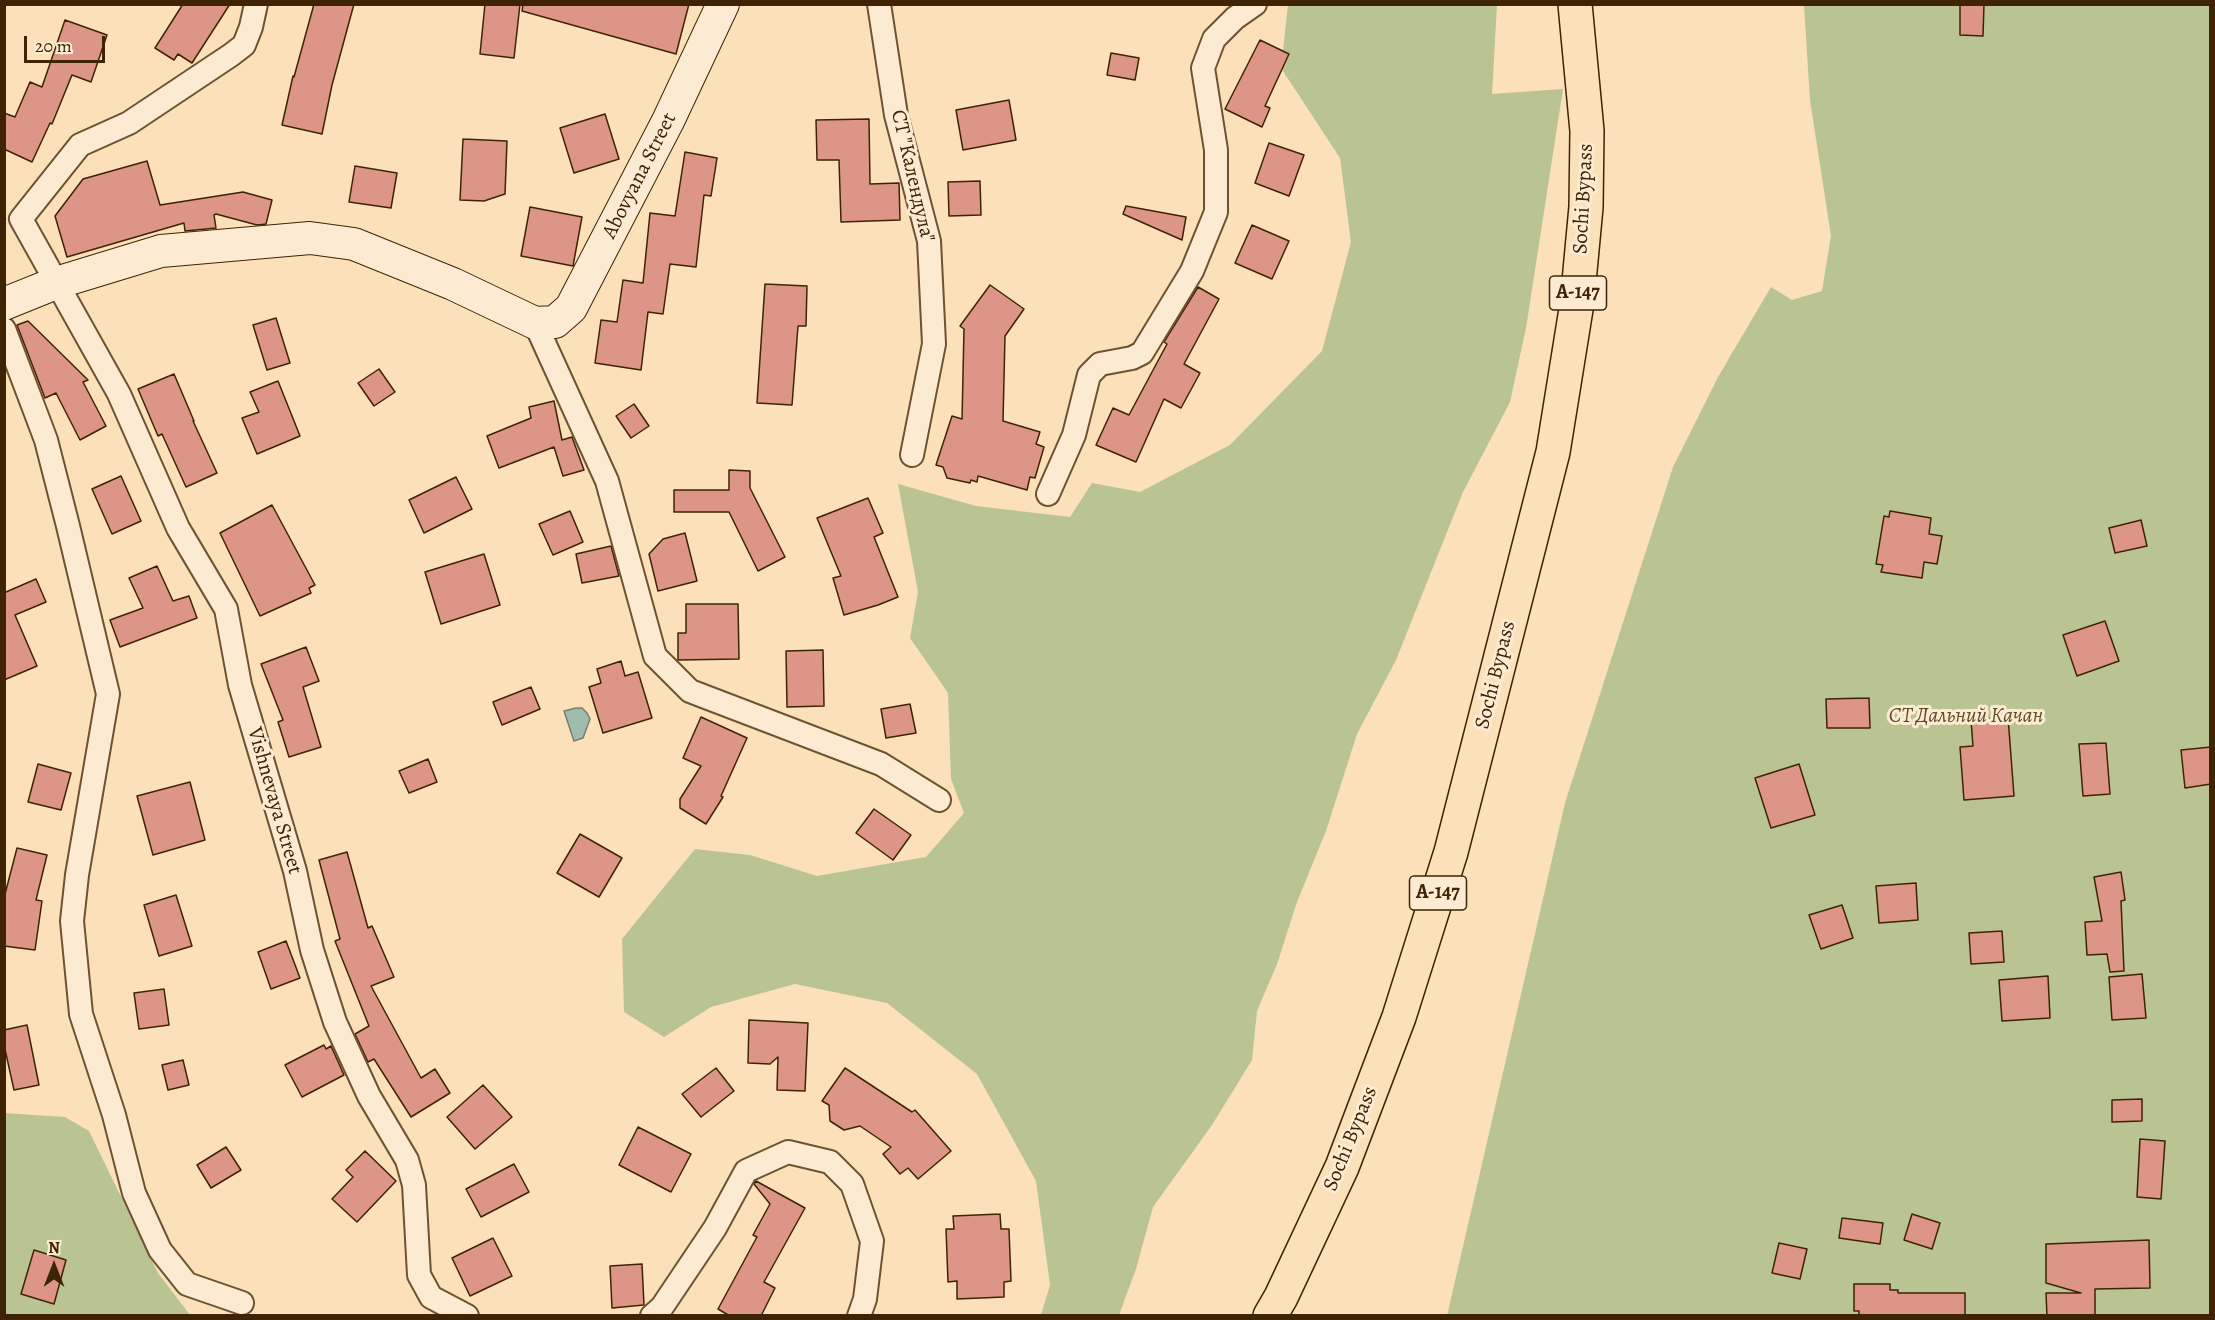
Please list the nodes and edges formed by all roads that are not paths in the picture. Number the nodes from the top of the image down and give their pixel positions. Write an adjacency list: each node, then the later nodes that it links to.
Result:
1 (256, 4): 6 (street, Vishnevaya Street)
2 (723, 4): 8 (street, Abovyana Street)
3 (879, 4): 10 (street, СТ "Календула")
4 (1255, 4): 11 (street)
5 (1575, 4): 17 (highway, Sochi Bypass / А-147)
6 (56, 283): 7 (street); 8 (street); 14 (street, Vishnevaya Street)
7 (4, 304)
8 (535, 323): 12 (street)
9 (4, 329): 13 (street)
10 (912, 455)
11 (1048, 494)
12 (939, 800)
13 (242, 1303)
14 (467, 1316)
15 (652, 1316): 16 (street)
16 (859, 1316)
17 (1270, 1316)

